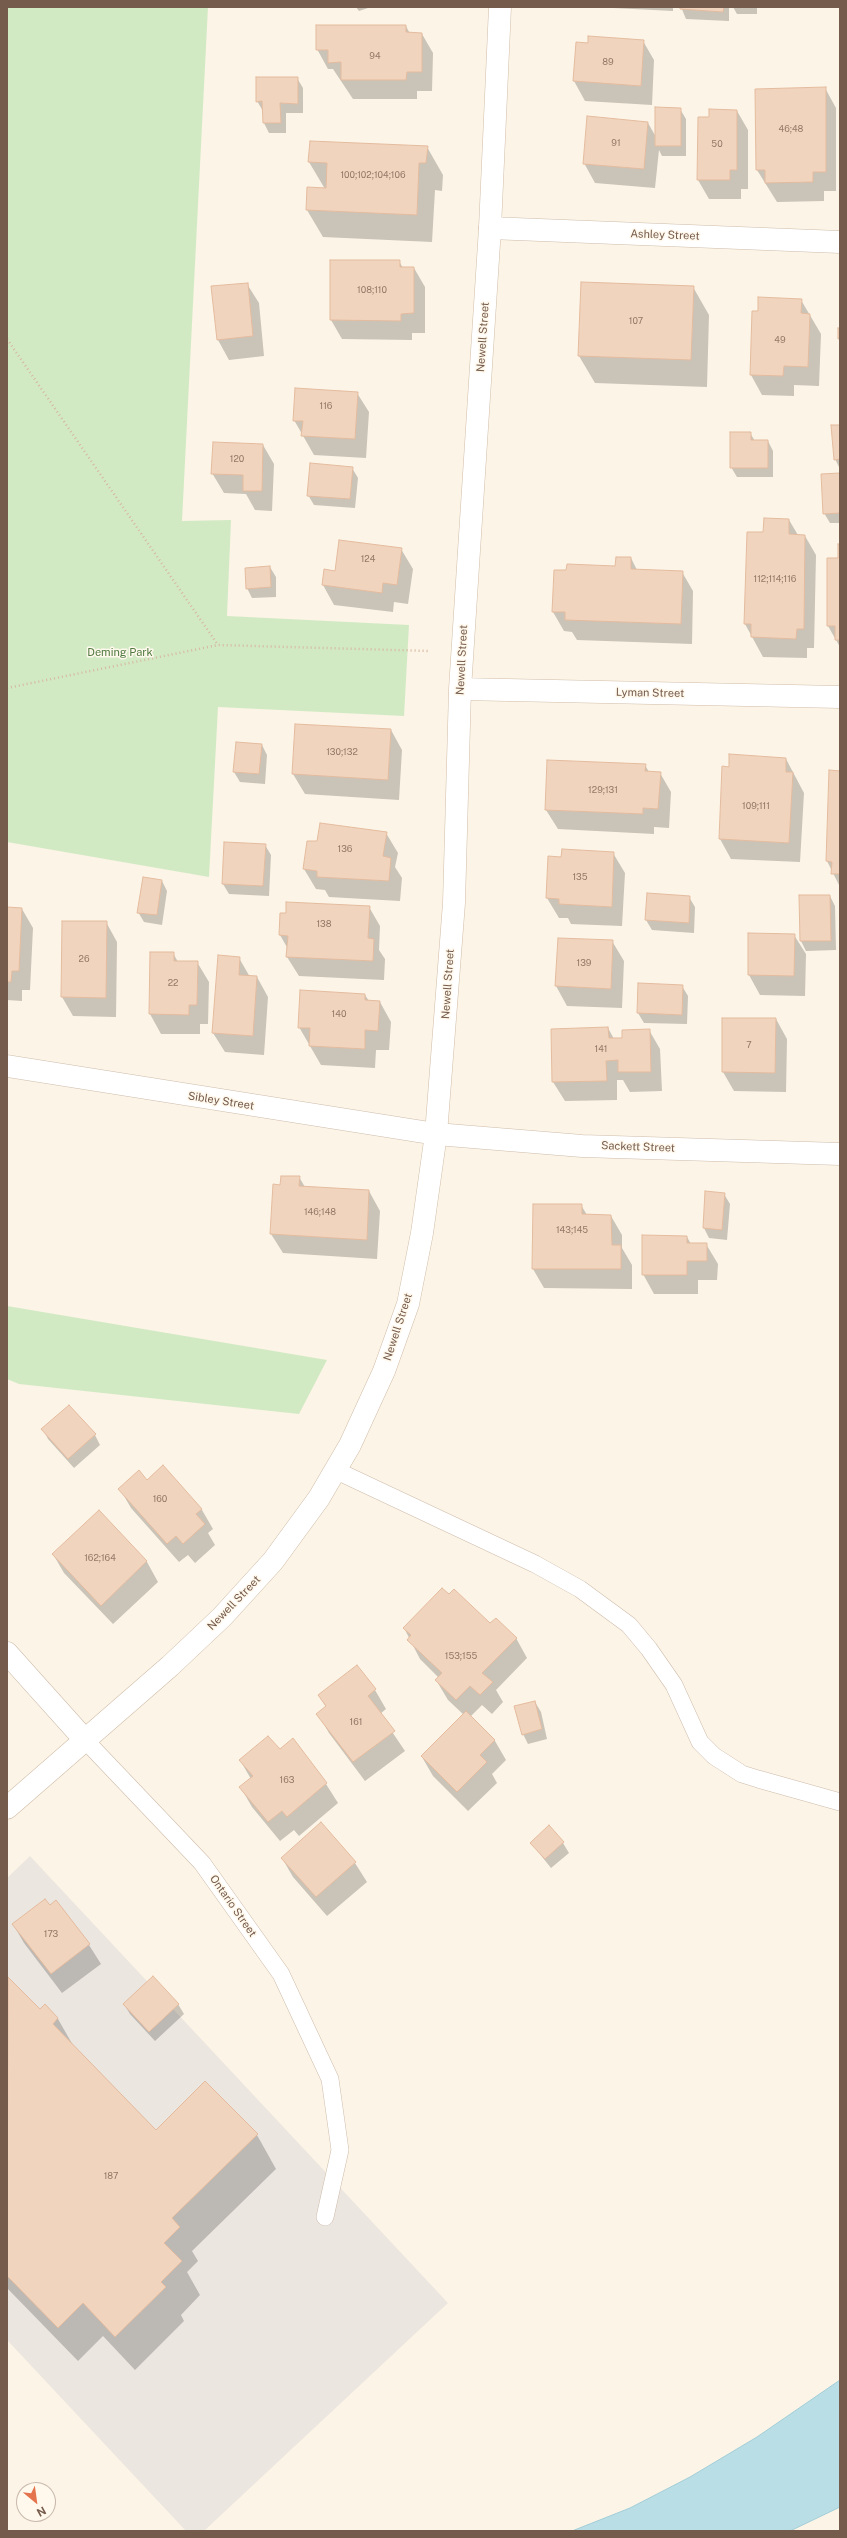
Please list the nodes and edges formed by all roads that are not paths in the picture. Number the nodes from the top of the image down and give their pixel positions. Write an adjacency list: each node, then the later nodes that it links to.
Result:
1 (500, 7): 2 (street, Newell Street)
2 (490, 228): 3 (street, Ashley Street); 4 (street, Newell Street)
3 (840, 242)
4 (460, 689): 5 (street, Lyman Street); 7 (street, Newell Street)
5 (840, 697)
6 (7, 1066): 7 (street, Sibley Street)
7 (436, 1134): 8 (street, Sackett Street); 9 (street, Newell Street)
8 (840, 1154)
9 (335, 1470): 11 (street, Newell Street); 12 (lane)
10 (7, 1653): 11 (street, Ontario Street)
11 (86, 1740): 13 (street, Newell Street); 14 (lane, Ontario Street)
12 (840, 1802)
13 (7, 1808)
14 (325, 2217)

